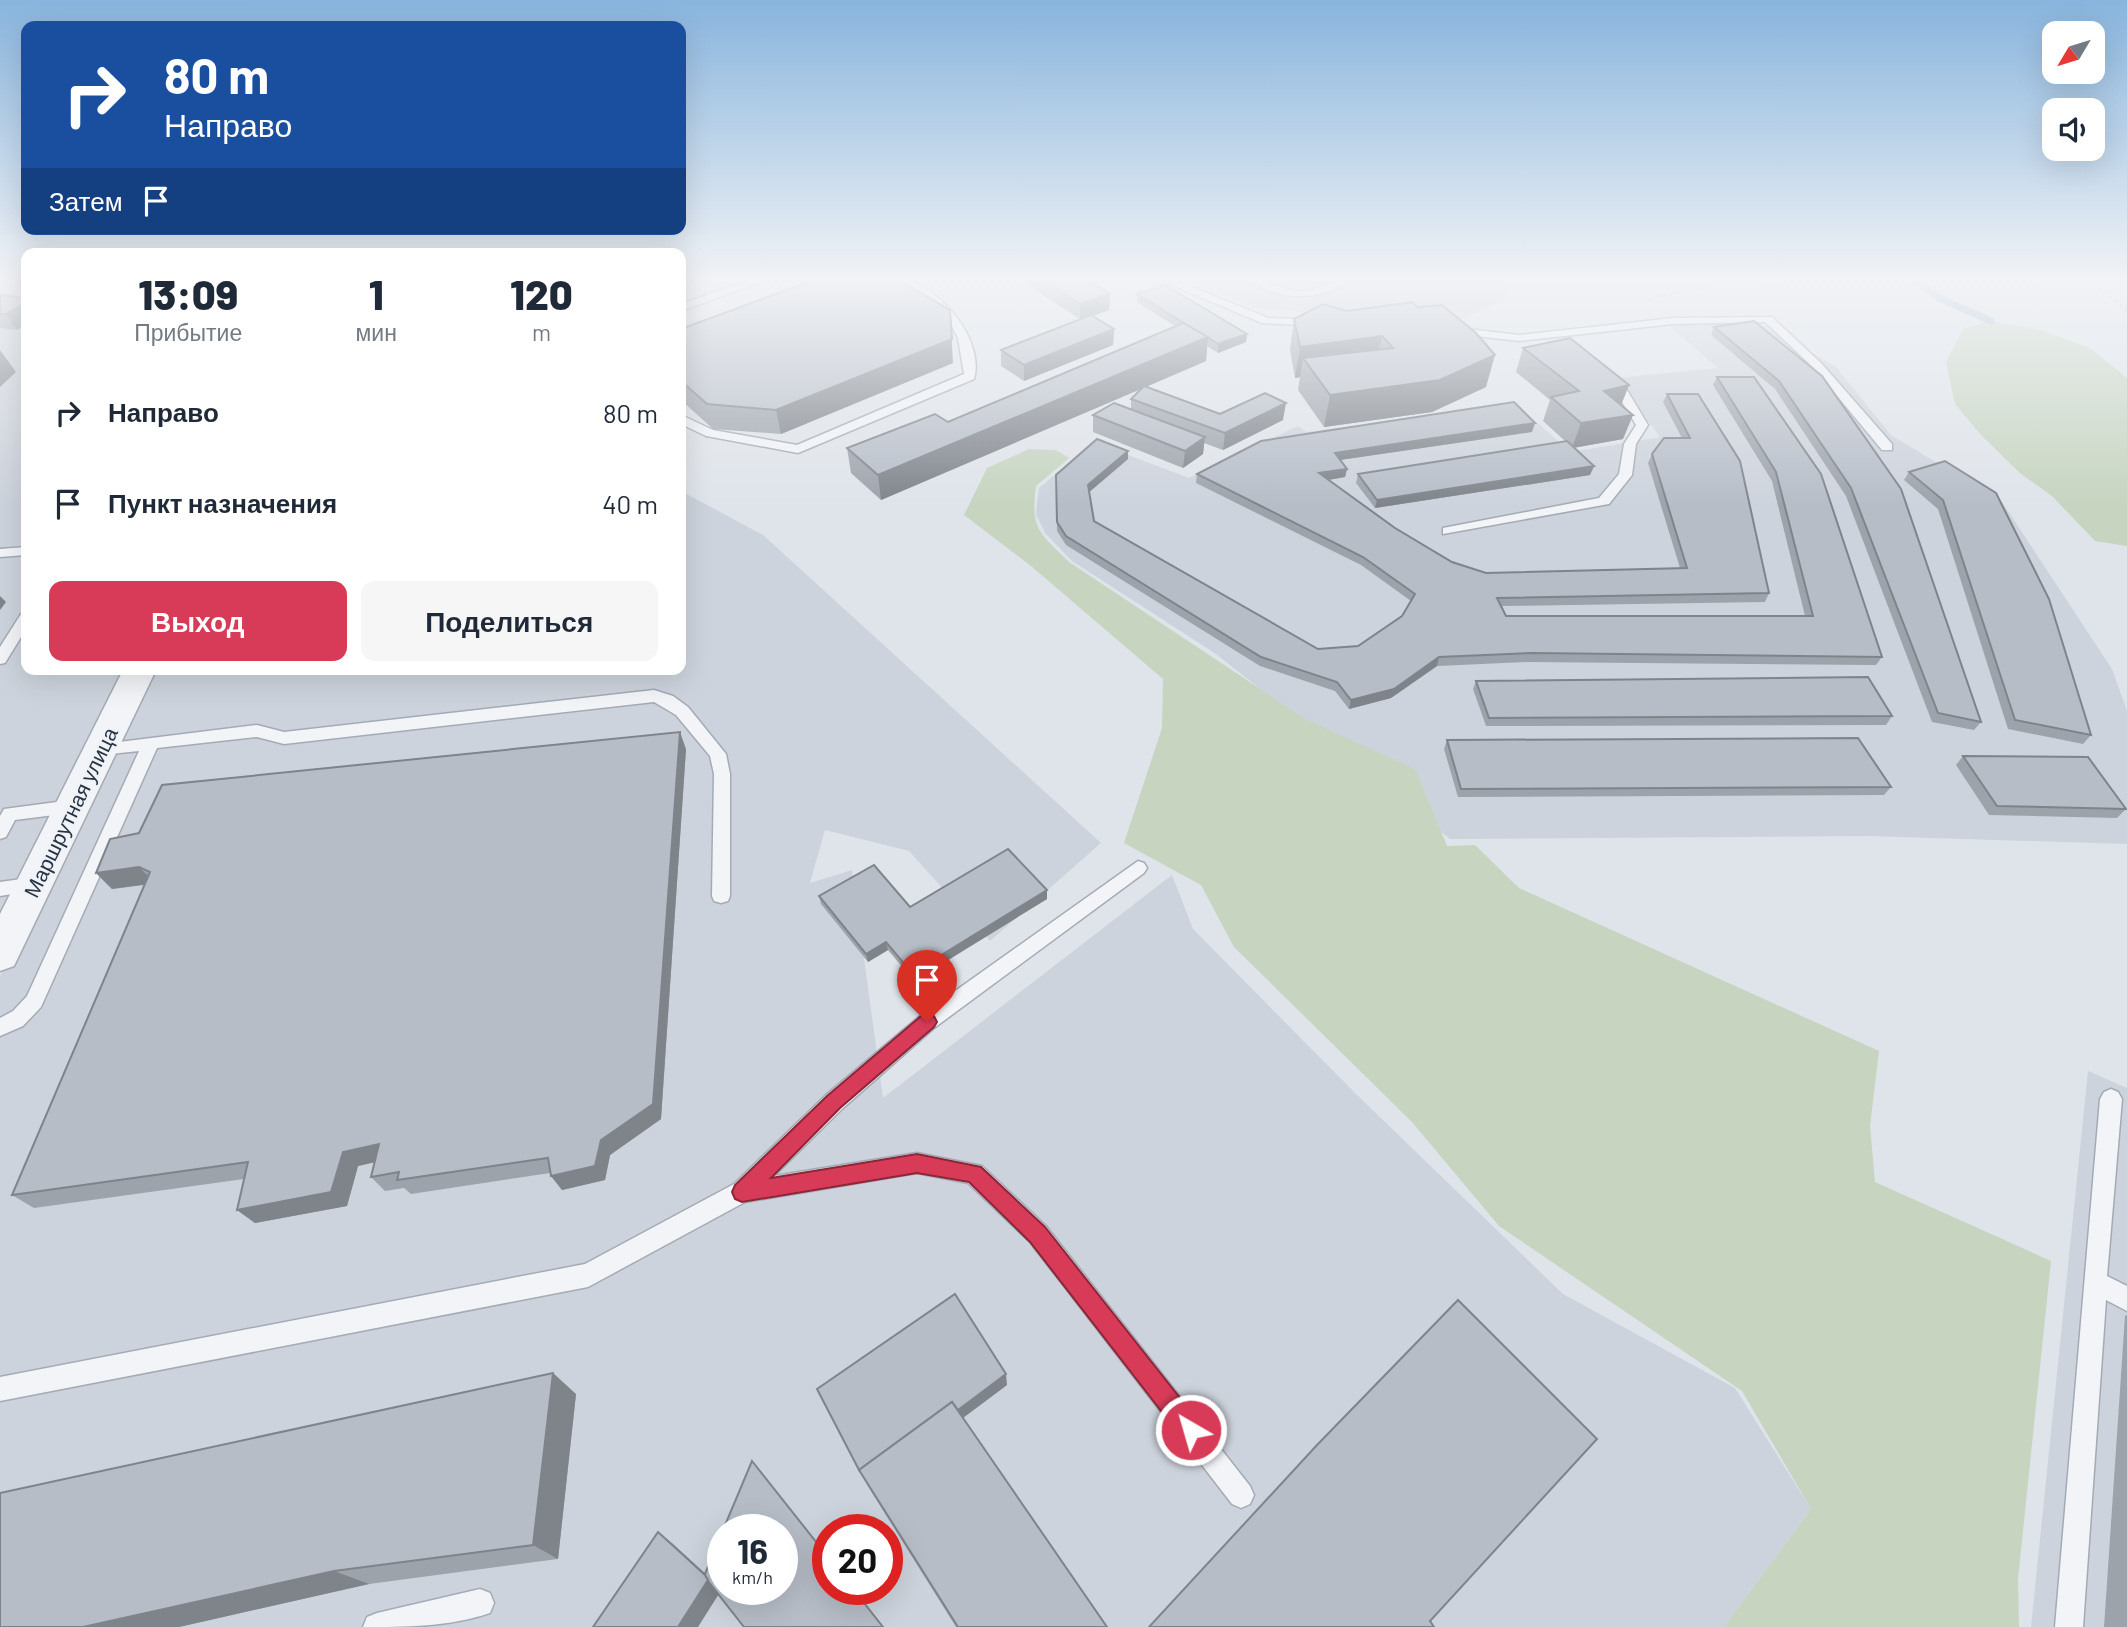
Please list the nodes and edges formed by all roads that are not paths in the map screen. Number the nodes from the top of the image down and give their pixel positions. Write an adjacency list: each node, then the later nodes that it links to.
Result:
1 (968, 354): 4 (lane)
2 (1805, 354): 5 (lane)
3 (1600, 379): 6 (lane)
4 (686, 421)
5 (1887, 447)
6 (1448, 531)
7 (21, 551): 8 (lane)
8 (0, 553)
9 (21, 625): 10 (lane)
10 (0, 659)
11 (137, 675): 13 (street, Маршрутная улица)
12 (151, 743): 13 (lane); 18 (lane); 20 (lane)
13 (100, 749): 14 (street, Маршрутная улица)
14 (72, 807): 15 (lane); 17 (street, Маршрутная улица)
15 (0, 832)
16 (1138, 869): 22 (lane)
17 (17, 887): 19 (street, Маршрутная улица)
18 (721, 896)
19 (0, 954)
20 (0, 1027)
21 (2111, 1099): 23 (lane)
22 (742, 1192): 25 (lane); 26 (lane)
23 (2095, 1282): 24 (lane); 29 (lane)
24 (2127, 1299)
25 (0, 1388)
26 (1241, 1495)
27 (480, 1603): 28 (lane)
28 (377, 1627)
29 (2069, 1627)

